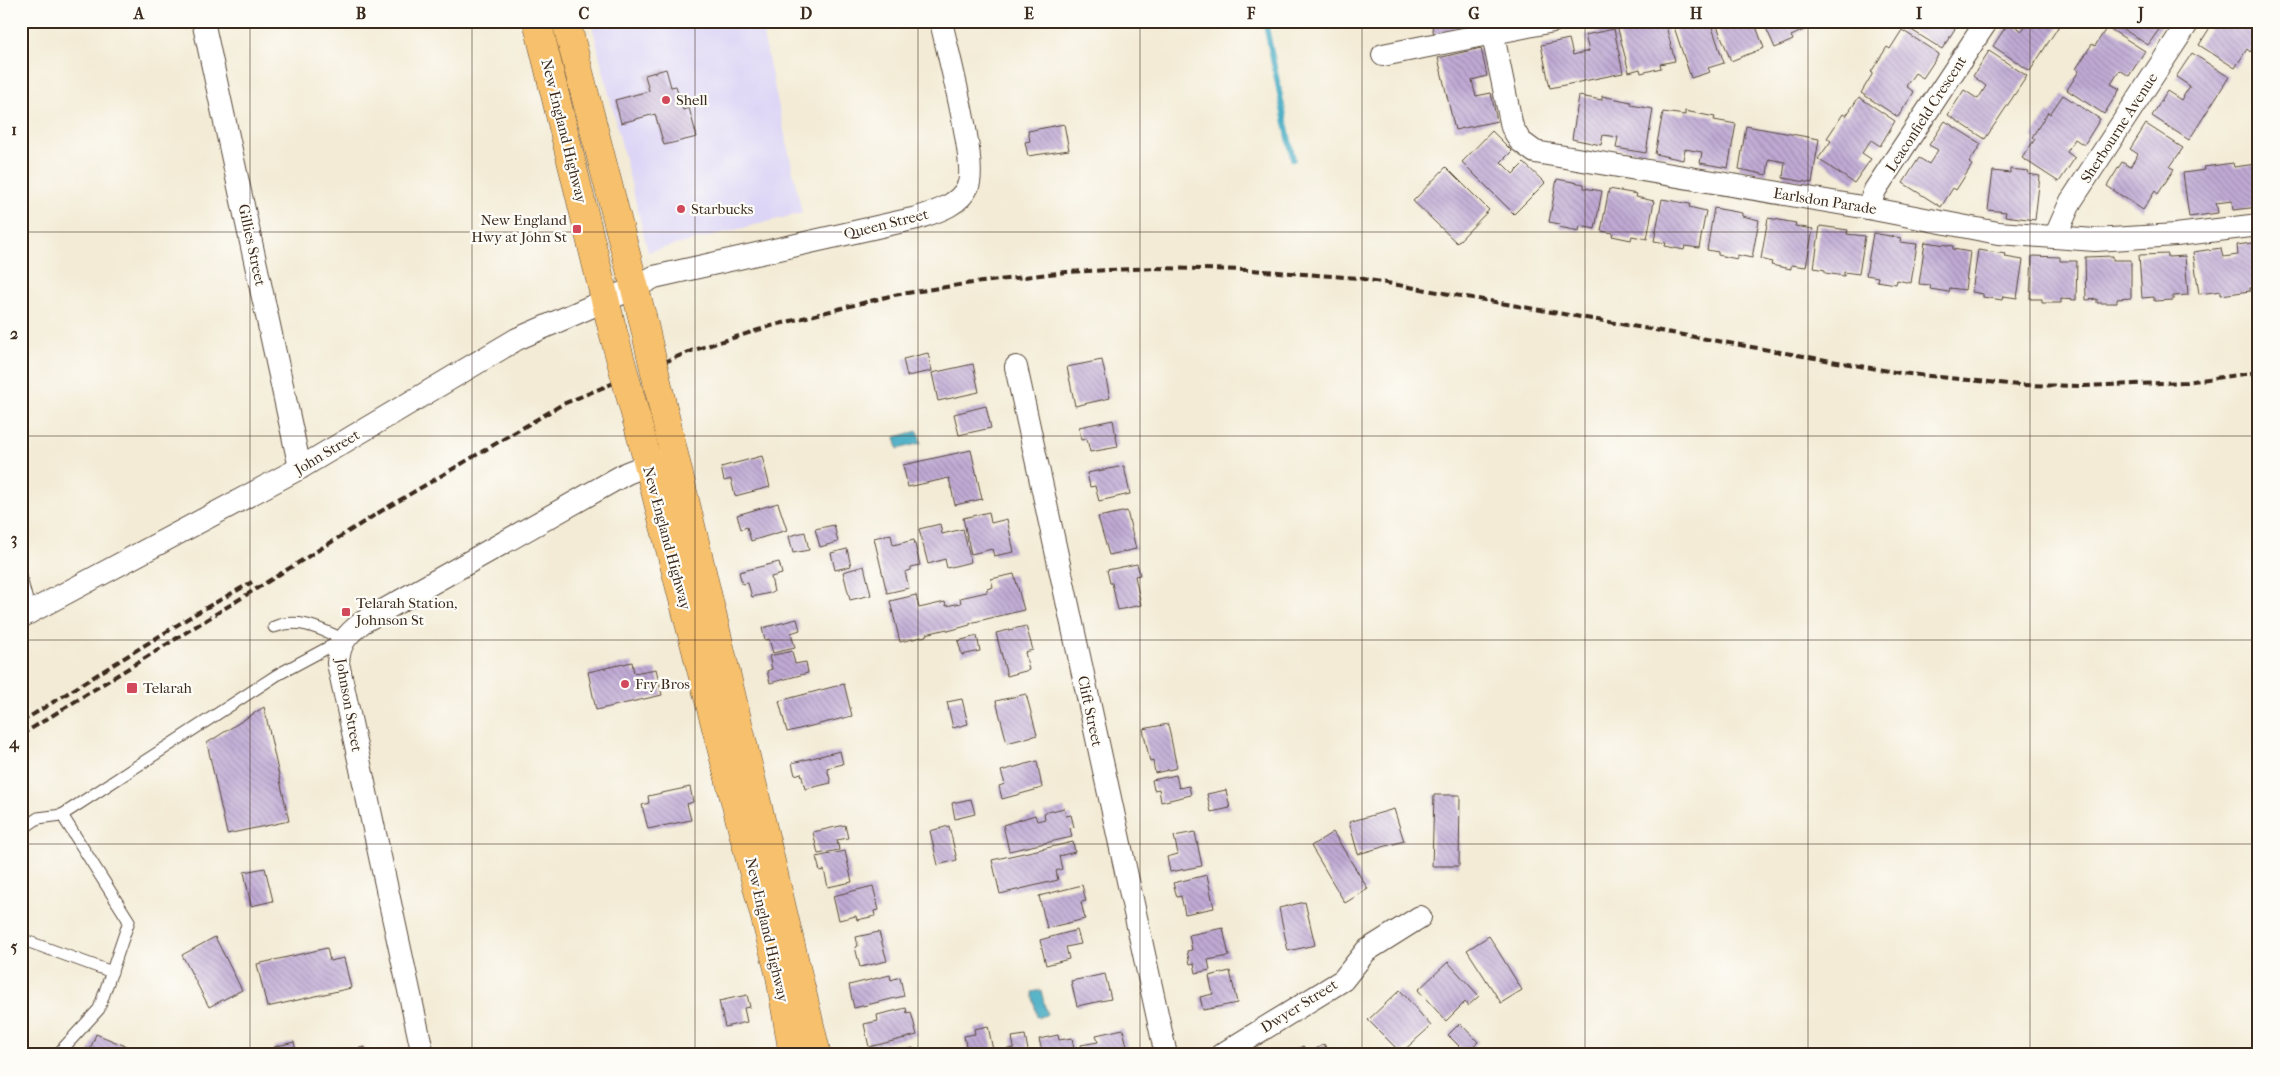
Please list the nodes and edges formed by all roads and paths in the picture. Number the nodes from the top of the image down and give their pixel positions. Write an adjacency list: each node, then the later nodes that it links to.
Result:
1 (203, 21): 18 (street, Gillies Street)
2 (537, 21): 14 (highway, New England Highway)
3 (566, 21): 13 (highway, New England Highway)
4 (941, 21): 13 (street, Queen Street)
5 (1553, 21): 8 (street)
6 (1987, 21): 10 (street, Leaconfield Crescent)
7 (2189, 21): 12 (street, Sherbourne Avenue)
8 (1491, 28): 9 (street); 10 (street, Earlsdon Parade)
9 (1383, 55)
10 (1868, 208): 12 (street, Earlsdon Parade)
11 (2259, 225): 12 (street, Earlsdon Parade)
12 (2055, 237)
13 (634, 288): 14 (street, John Street); 16 (highway, New England Highway, bridge)
14 (605, 300): 17 (highway, New England Highway, bridge); 18 (street, John Street)
15 (1016, 367): 32 (street, Clift Street)
16 (674, 454): 17 (street, Johnson Street); 31 (highway, New England Highway)
17 (648, 465): 22 (street, Johnson Street); 30 (highway, New England Highway)
18 (300, 468): 20 (street, John Street)
19 (21, 578): 20 (lane)
20 (26, 615)
21 (274, 627): 22 (lane)
22 (343, 639): 23 (lane); 29 (street, Johnson Street)
23 (62, 815): 24 (lane); 27 (lane)
24 (21, 830)
25 (1420, 917): 33 (street, Dwyer Street)
26 (21, 939): 27 (lane)
27 (112, 972): 28 (lane)
28 (57, 1055)
29 (422, 1055)
30 (793, 1055)
31 (817, 1055)
32 (1166, 1055)
33 (1221, 1055)

